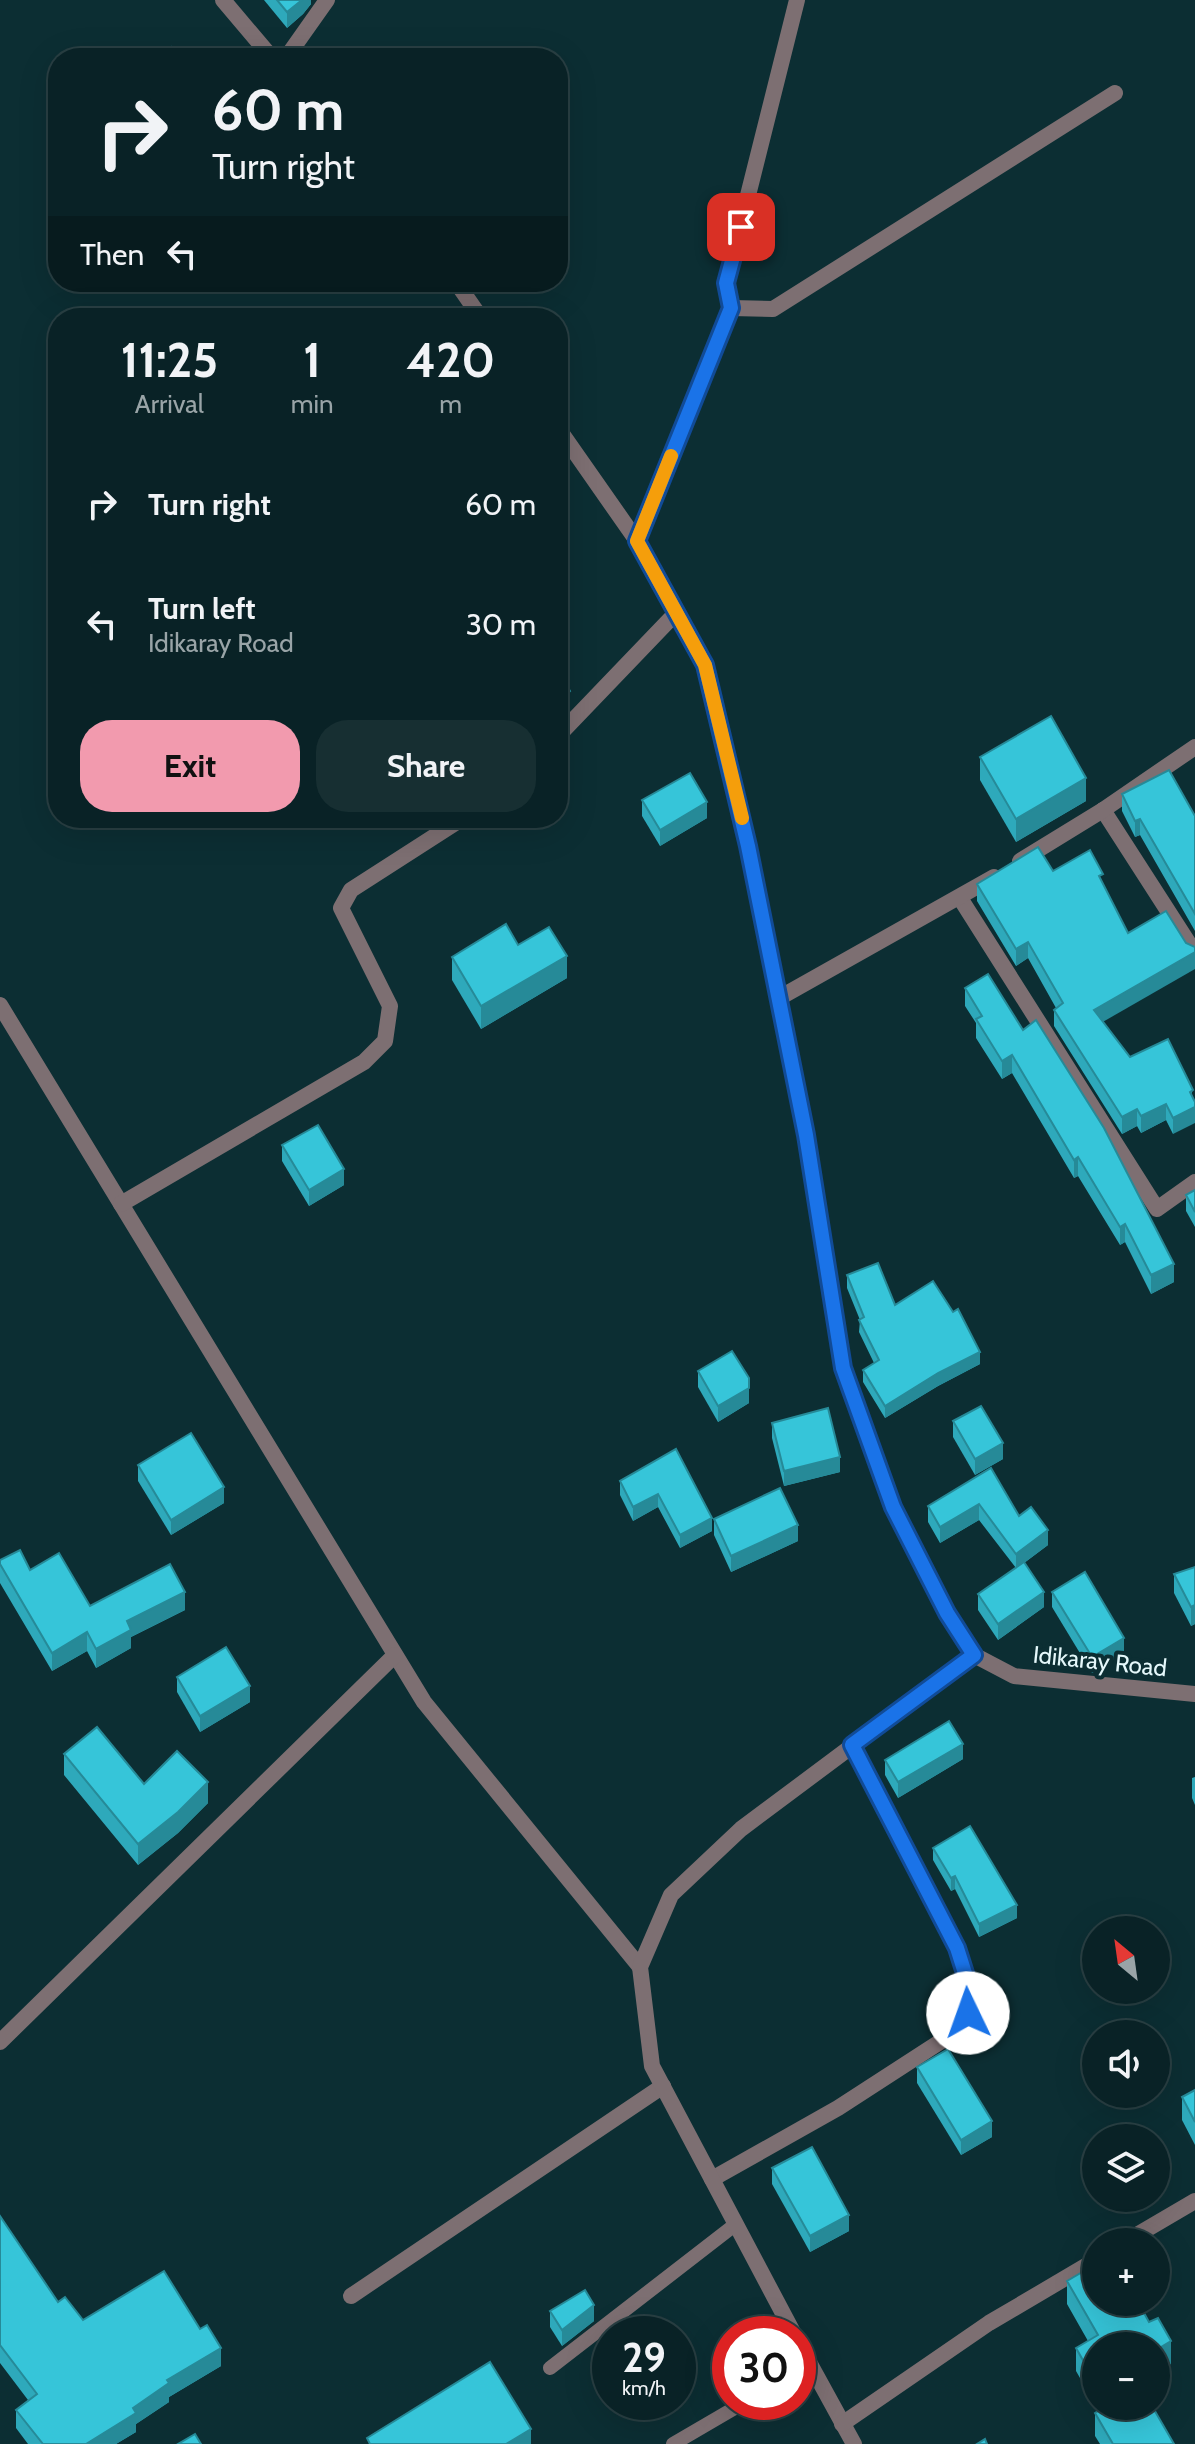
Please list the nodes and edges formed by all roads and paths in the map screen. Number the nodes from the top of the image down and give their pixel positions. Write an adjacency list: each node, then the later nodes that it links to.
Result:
1 (223, 0): 4 (street)
2 (327, 0): 5 (street)
3 (797, 0): 7 (street)
4 (264, 48)
5 (293, 48)
6 (1115, 93): 7 (street)
7 (731, 308): 9 (street)
8 (568, 442): 9 (street, Idikaray Road)
9 (637, 541): 10 (street, Idikaray Road)
10 (676, 613): 11 (street); 17 (street, Idikaray Road)
11 (568, 726)
12 (1195, 747): 13 (street)
13 (1103, 810): 15 (street); 16 (street)
14 (447, 828): 20 (street)
15 (960, 898): 17 (street); 19 (street)
16 (1195, 953)
17 (779, 998): 22 (street, Idikaray Road)
18 (0, 1005): 20 (street)
19 (1195, 1182)
20 (121, 1204): 21 (street)
21 (395, 1655): 25 (street); 26 (street)
22 (974, 1655): 23 (street, Idikaray Road); 24 (street)
23 (1195, 1694)
24 (852, 1745): 25 (street); 28 (street)
25 (640, 1967): 27 (street)
26 (0, 2042)
27 (663, 2086): 28 (street); 33 (street)
28 (712, 2179): 30 (street)
29 (1195, 2201): 31 (street)
30 (736, 2224): 34 (street); 35 (lane)
31 (1149, 2228)
32 (1082, 2268): 38 (street)
33 (351, 2296)
34 (785, 2316)
35 (550, 2368)
36 (816, 2385): 38 (street)
37 (714, 2420): 39 (lane)
38 (842, 2424): 40 (street)
39 (673, 2444)
40 (854, 2444)

